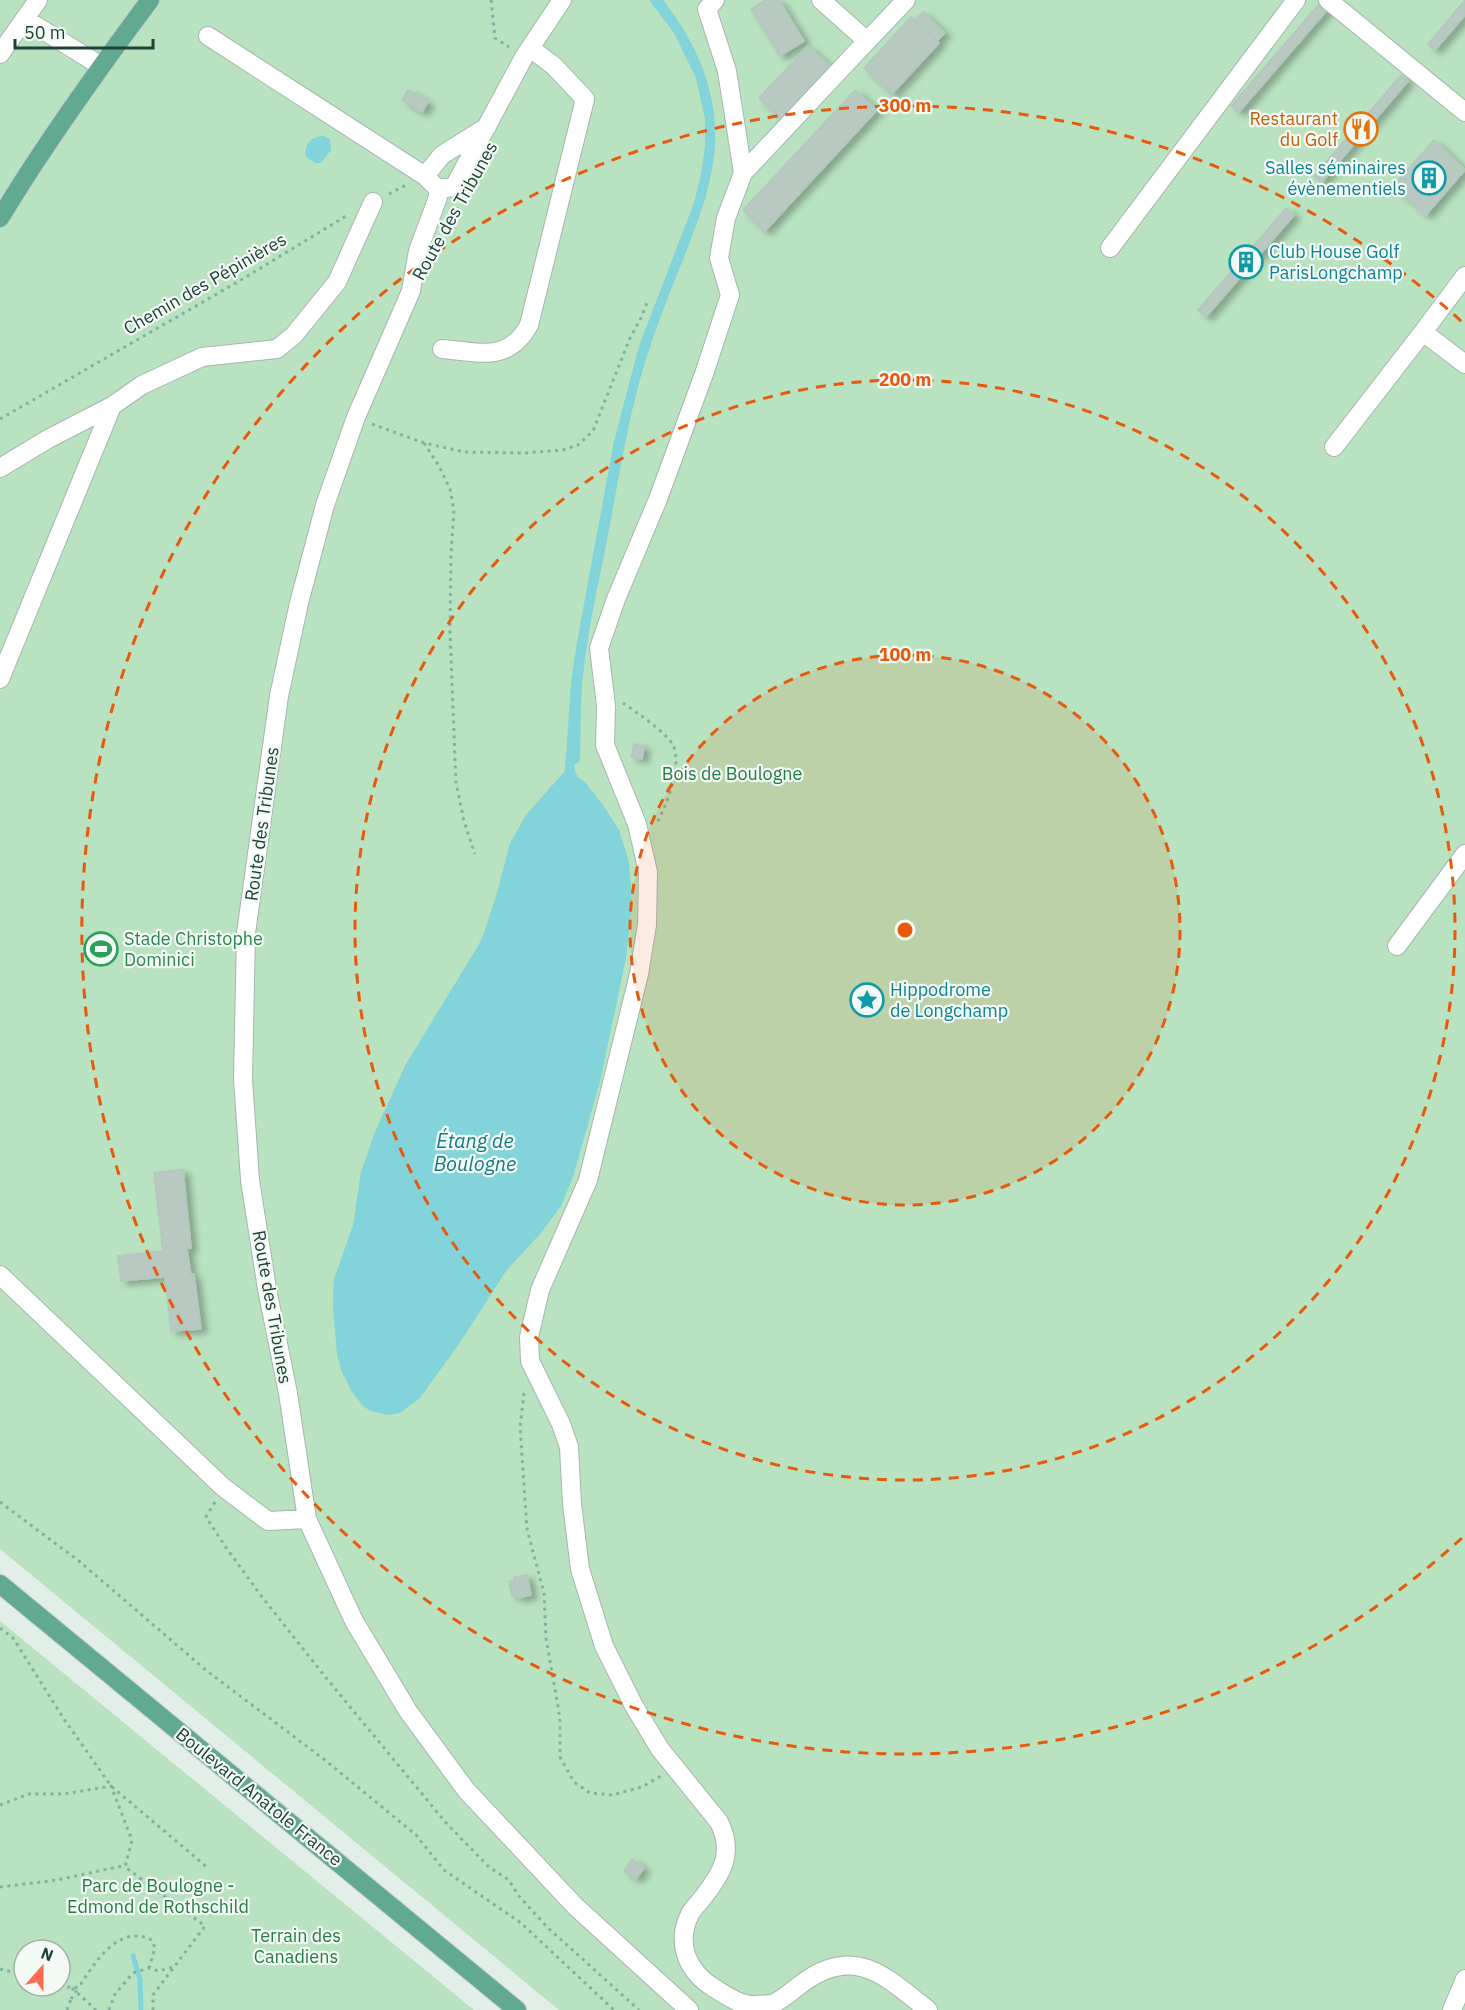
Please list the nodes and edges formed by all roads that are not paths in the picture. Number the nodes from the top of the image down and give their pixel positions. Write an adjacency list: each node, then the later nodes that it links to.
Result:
1 (38, 0): 9 (street)
2 (150, 0): 14 (main road)
3 (562, 0): 12 (street, Route des Tribunes)
4 (821, 0): 11 (street)
5 (906, 0): 11 (street)
6 (1296, 0): 22 (street)
7 (1328, 0): 15 (street)
8 (707, 3): 17 (street)
9 (25, 19): 13 (street); 14 (street)
10 (208, 36): 18 (street)
11 (867, 41): 17 (street)
12 (527, 52): 16 (street, Route des Tribunes); 25 (street)
13 (0, 54)
14 (101, 66): 21 (main road)
15 (1465, 112)
16 (493, 129): 18 (street, Route des Tribunes); 19 (street, Route des Tribunes)
17 (743, 174): 39 (street)
18 (425, 176): 19 (street, Route des Tribunes)
19 (438, 189): 34 (street, Route des Tribunes)
20 (373, 202): 27 (street)
21 (0, 218)
22 (1110, 248)
23 (1465, 276): 24 (street)
24 (1423, 332): 26 (street); 28 (street)
25 (442, 349)
26 (1465, 364)
27 (112, 406): 29 (street); 30 (street)
28 (1334, 447)
29 (0, 468)
30 (0, 678)
31 (1465, 854): 32 (street)
32 (1397, 946)
33 (0, 1275): 34 (street)
34 (307, 1519): 38 (street, Route des Tribunes)
35 (0, 1584): 37 (main road, Boulevard Anatole France)
36 (1465, 1979): 40 (street)
37 (517, 2010)
38 (689, 2010)
39 (928, 2010)
40 (1452, 2010)

